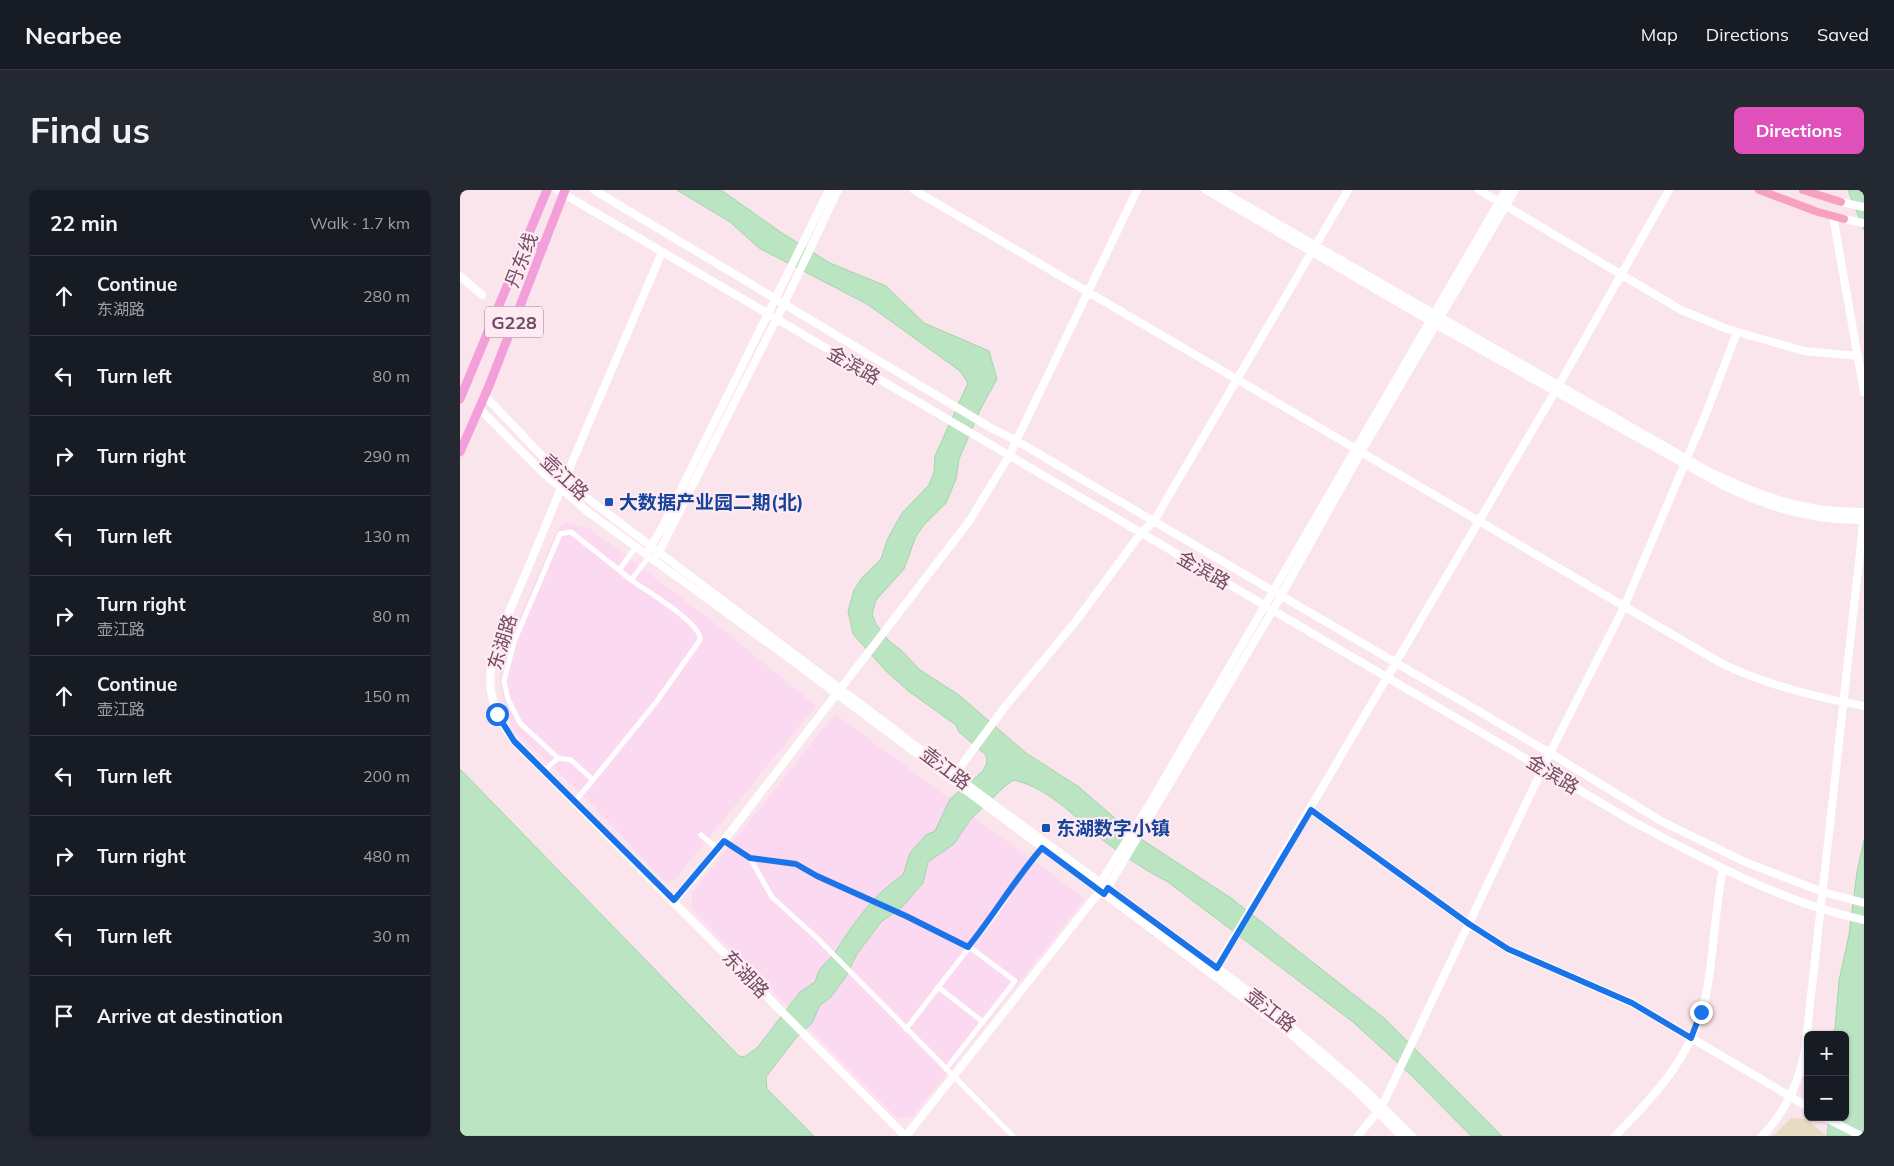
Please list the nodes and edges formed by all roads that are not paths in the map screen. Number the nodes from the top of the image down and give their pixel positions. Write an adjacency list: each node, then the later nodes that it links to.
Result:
1 (547, 190): 24 (highway, 丹东线 / G228)
2 (594, 190): 32 (street, 金滨路)
3 (829, 190): 23 (street)
4 (838, 190): 23 (street)
5 (914, 190): 30 (street)
6 (1137, 190): 30 (street)
7 (1206, 190): 26 (street)
8 (1219, 190): 26 (street)
9 (1348, 190): 26 (street)
10 (1479, 190): 18 (street)
11 (1506, 190): 18 (street)
12 (1515, 190): 18 (street)
13 (1669, 190): 28 (street)
14 (1759, 190): 20 (main road)
15 (1803, 190): 17 (main road)
16 (562, 191): 25 (highway, 丹东线 / G228); 27 (street, 金滨路)
17 (1841, 202): 19 (street)
18 (1502, 203): 28 (street); 36 (street)
19 (1864, 207)
20 (1833, 216): 21 (main road); 38 (street)
21 (1844, 219): 22 (street)
22 (1864, 223)
23 (813, 231): 32 (street); 33 (street)
24 (527, 240): 25 (highway); 43 (highway, 丹东线 / G228)
25 (543, 248): 42 (highway, 丹东线 / G228)
26 (1314, 248): 36 (street); 39 (street)
27 (662, 252): 34 (street, 金滨路); 50 (street, 东湖路)
28 (1621, 274): 37 (street); 40 (street)
29 (460, 276): 31 (street)
30 (1088, 291): 39 (street); 45 (street)
31 (482, 295)
32 (775, 299): 33 (street, 金滨路); 34 (street)
33 (784, 304): 35 (street); 45 (street, 金滨路)
34 (767, 314): 35 (street, 金滨路); 56 (street)
35 (775, 318): 48 (street, 金滨路); 58 (street)
36 (1436, 320): 40 (street); 46 (street)
37 (1737, 332): 38 (street); 49 (street)
38 (1858, 356): 41 (street)
39 (1237, 380): 46 (street); 53 (street)
40 (1557, 387): 49 (street); 54 (street)
41 (1864, 392)
42 (484, 396): 44 (highway, 丹东线 / G228); 50 (street, 壶江路)
43 (460, 399)
44 (479, 408): 47 (highway, 丹东线 / G228); 51 (street, 壶江路)
45 (1016, 440): 48 (street); 53 (street, 金滨路)
46 (1358, 450): 54 (street); 62 (street); 63 (street)
47 (460, 452)
48 (1009, 456): 55 (street, 金滨路); 69 (street)
49 (1685, 460): 52 (street); 65 (street)
50 (564, 479): 51 (street, 东湖路); 56 (street, 壶江路)
51 (560, 489): 57 (street, 壶江路); 77 (street, 东湖路)
52 (1864, 516): 70 (street)
53 (1154, 521): 55 (street); 62 (street, 金滨路)
54 (1477, 521): 65 (street); 67 (street)
55 (1141, 533): 64 (street, 金滨路); 79 (street)
56 (651, 546): 58 (street, 壶江路); 59 (street)
57 (636, 547): 59 (street, 壶江路); 60 (street)
58 (659, 552): 59 (street); 69 (street, 壶江路)
59 (650, 557): 61 (street); 69 (street, 壶江路)
60 (619, 570): 61 (street); 75 (street)
61 (631, 580): 80 (street)
62 (1272, 592): 63 (street, 金滨路); 64 (street)
63 (1281, 597): 66 (street); 67 (street, 金滨路)
64 (1265, 605): 66 (street, 金滨路); 85 (street)
65 (1624, 607): 70 (street); 74 (street)
66 (1273, 610): 68 (street, 金滨路); 85 (street)
67 (1394, 663): 68 (street); 72 (street, 金滨路)
68 (1387, 676): 73 (street, 金滨路); 84 (street)
69 (838, 692): 79 (street, 壶江路); 87 (street)
70 (1843, 702): 71 (street); 93 (street)
71 (1862, 706)
72 (1519, 735): 73 (street); 74 (street, 金滨路)
73 (1512, 750): 76 (street, 金滨路)
74 (1550, 753): 76 (street); 78 (street, 金滨路)
75 (558, 758): 77 (street); 80 (street)
76 (1544, 769): 81 (street, 金滨路); 98 (street)
77 (545, 770): 82 (street, 东湖路)
78 (1579, 772): 81 (street); 93 (street, 金滨路)
79 (952, 777): 83 (street, 壶江路)
80 (593, 780): 82 (street)
81 (1571, 785): 91 (street, 金滨路)
82 (575, 801): 94 (street, 东湖路)
83 (991, 806): 88 (street, 壶江路); 92 (street, 壶江路)
84 (1311, 810): 98 (street); 100 (street)
85 (1143, 820): 92 (street); 92 (street)
86 (701, 834): 89 (street)
87 (724, 841): 89 (street); 90 (street)
88 (1042, 848): 92 (street, 壶江路); 99 (street)
89 (718, 849): 94 (street)
90 (750, 858): 99 (street); 103 (street)
91 (1723, 869): 96 (street, 金滨路); 104 (street)
92 (1102, 889): 100 (street, 壶江路); 106 (street)
93 (1823, 892): 95 (street, 金滨路); 96 (street)
94 (674, 900): 111 (street, 东湖路)
95 (1864, 903)
96 (1821, 908): 97 (street, 金滨路); 107 (street)
97 (1864, 920)
98 (1469, 924): 104 (street); 109 (street)
99 (968, 947): 101 (street); 102 (street)
100 (1215, 971): 109 (street, 壶江路)
101 (938, 987): 102 (street); 103 (street)
102 (983, 1022): 105 (street)
103 (906, 1029): 105 (street)
104 (1691, 1038): 107 (street); 116 (street)
105 (946, 1070): 106 (street)
106 (954, 1077): 111 (street); 112 (street)
107 (1791, 1097): 108 (street); 117 (street)
108 (1804, 1105)
109 (1380, 1109): 113 (street); 114 (street, 壶江路); 115 (street, 壶江路)
110 (1832, 1121): 118 (street)
111 (906, 1136)
112 (1013, 1136)
113 (1358, 1136)
114 (1401, 1136)
115 (1412, 1136)
116 (1615, 1136)
117 (1762, 1136)
118 (1861, 1136)

